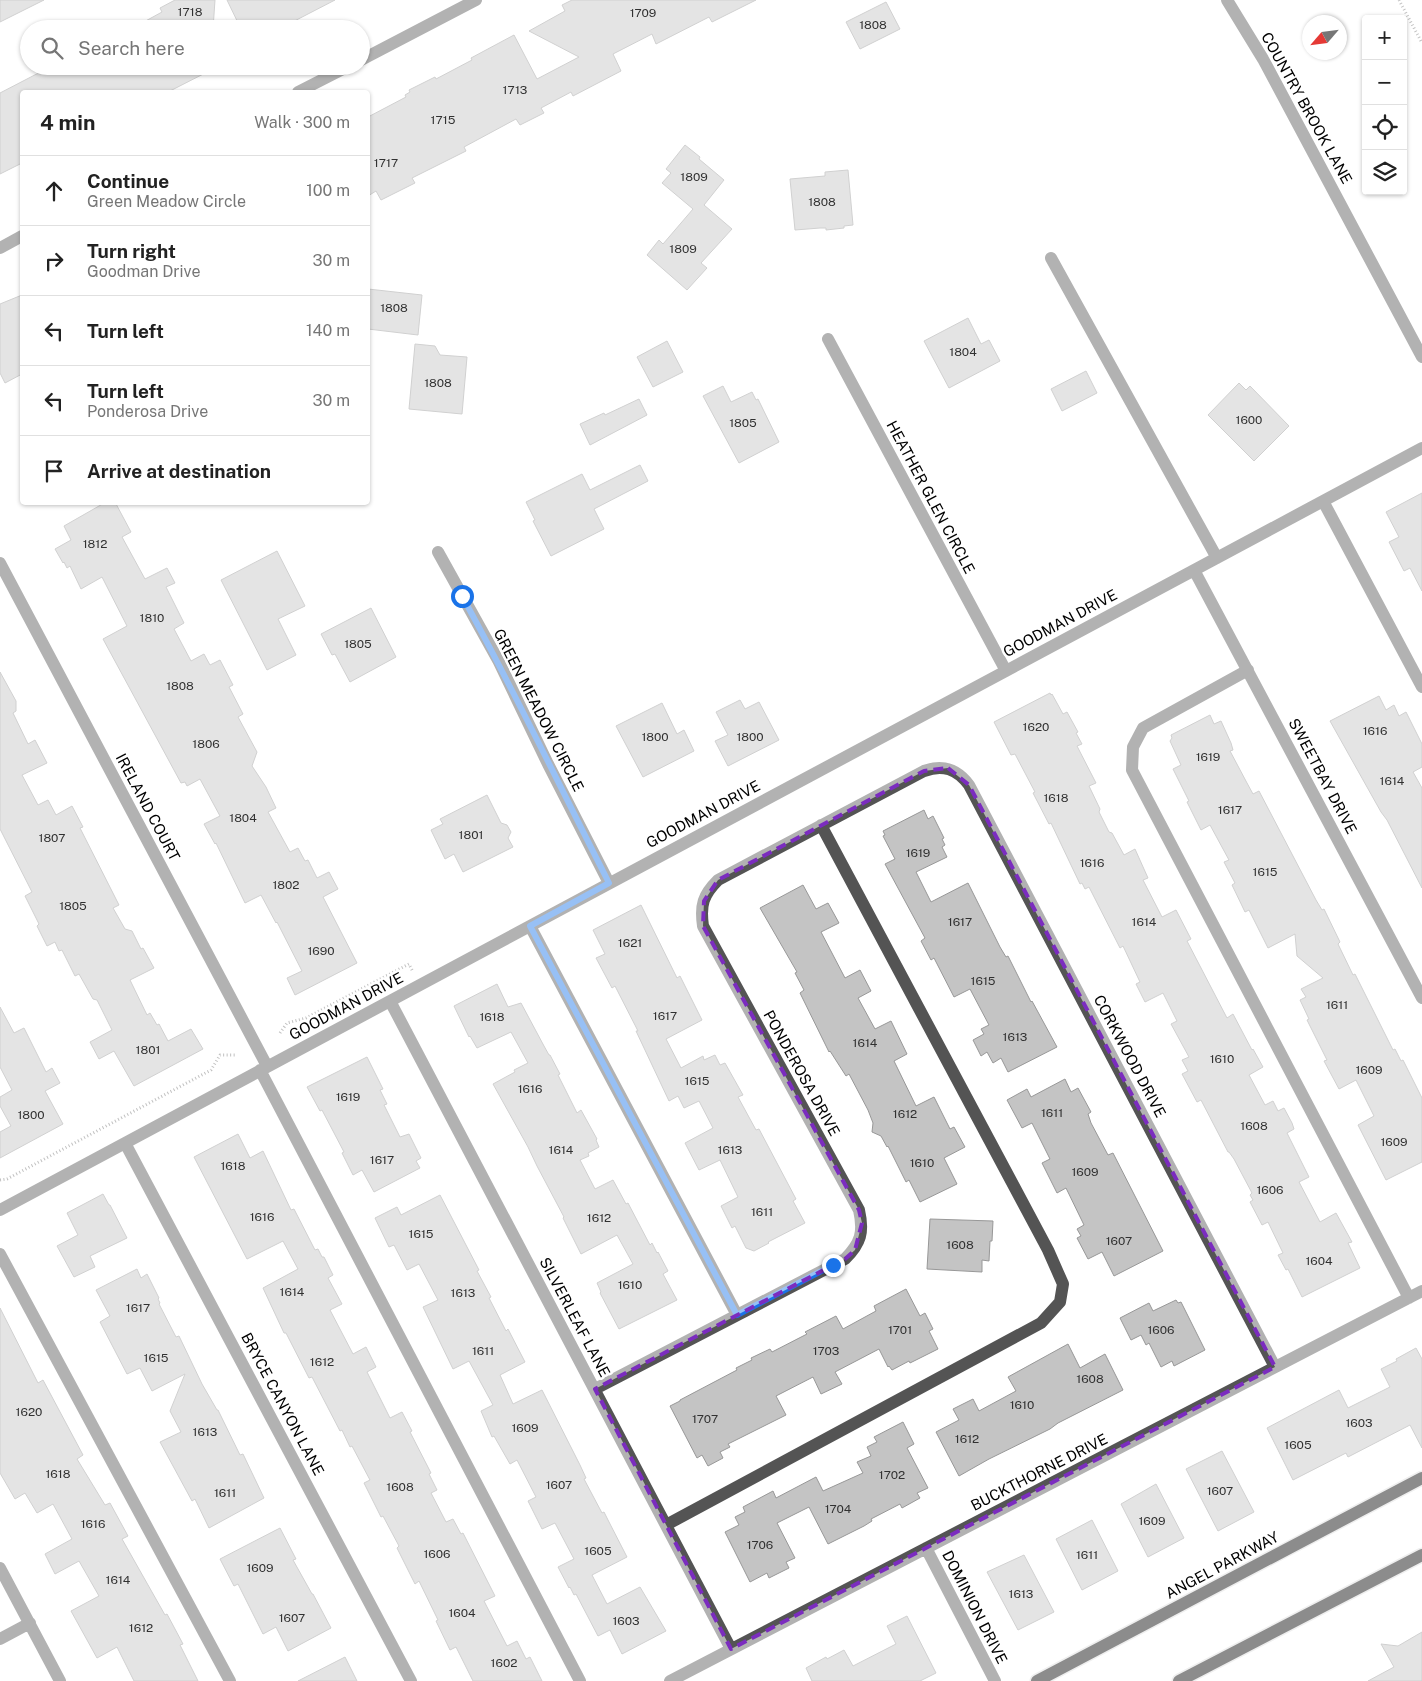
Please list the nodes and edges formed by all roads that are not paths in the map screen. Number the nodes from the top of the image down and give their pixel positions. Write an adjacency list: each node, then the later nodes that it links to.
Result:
1 (476, 0): 3 (street)
2 (1227, 3): 10 (street, COUNTRY BROOK LANE)
3 (370, 55)
4 (331, 75): 5 (street)
5 (302, 90)
6 (20, 237): 7 (street)
7 (0, 248)
8 (1051, 258): 14 (street)
9 (828, 339): 18 (street, HEATHER GLEN CIRCLE)
10 (1422, 357)
11 (1422, 448): 12 (street, GOODMAN DRIVE)
12 (1323, 501): 14 (street, GOODMAN DRIVE); 19 (street)
13 (438, 552): 22 (street, GREEN MEADOW CIRCLE)
14 (1217, 558): 16 (street, GOODMAN DRIVE)
15 (0, 563): 26 (street, IRELAND COURT)
16 (1194, 570): 17 (street, SWEETBAY DRIVE); 18 (street, GOODMAN DRIVE)
17 (1248, 670): 24 (street, SWEETBAY DRIVE); 31 (street)
18 (1006, 671): 22 (street, GOODMAN DRIVE)
19 (1422, 687)
20 (948, 768): 21 (street, PONDEROSA DRIVE); 33 (street, CORKWOOD DRIVE)
21 (821, 825): 32 (street, PONDEROSA DRIVE); 36 (street)
22 (609, 883): 23 (street, GOODMAN DRIVE)
23 (530, 926): 25 (street, GOODMAN DRIVE); 32 (street)
24 (1422, 998)
25 (390, 1001): 26 (street, GOODMAN DRIVE); 34 (street, SILVERLEAF LANE)
26 (264, 1068): 27 (street, GOODMAN DRIVE); 46 (street, IRELAND COURT)
27 (125, 1143): 28 (street, GOODMAN DRIVE); 45 (street, BRYCE CANYON LANE)
28 (0, 1210)
29 (0, 1254): 44 (street)
30 (1422, 1291): 31 (street, BUCKTHORNE DRIVE)
31 (1409, 1298): 33 (street, BUCKTHORNE DRIVE)
32 (737, 1315): 34 (street, PONDEROSA DRIVE)
33 (1275, 1368): 37 (street, BUCKTHORNE DRIVE)
34 (594, 1389): 36 (street, SILVERLEAF LANE)
35 (1422, 1478): 49 (main road, ANGEL PARKWAY)
36 (666, 1524): 42 (street, SILVERLEAF LANE)
37 (926, 1548): 42 (street, BUCKTHORNE DRIVE); 48 (street, DOMINION DRIVE)
38 (1422, 1556): 50 (main road)
39 (0, 1568): 40 (street)
40 (30, 1623): 41 (street); 43 (street)
41 (0, 1639)
42 (732, 1649): 47 (street, BUCKTHORNE DRIVE)
43 (60, 1681)
44 (230, 1681)
45 (411, 1681)
46 (580, 1681)
47 (670, 1681)
48 (995, 1681)
49 (1037, 1681)
50 (1180, 1681)

